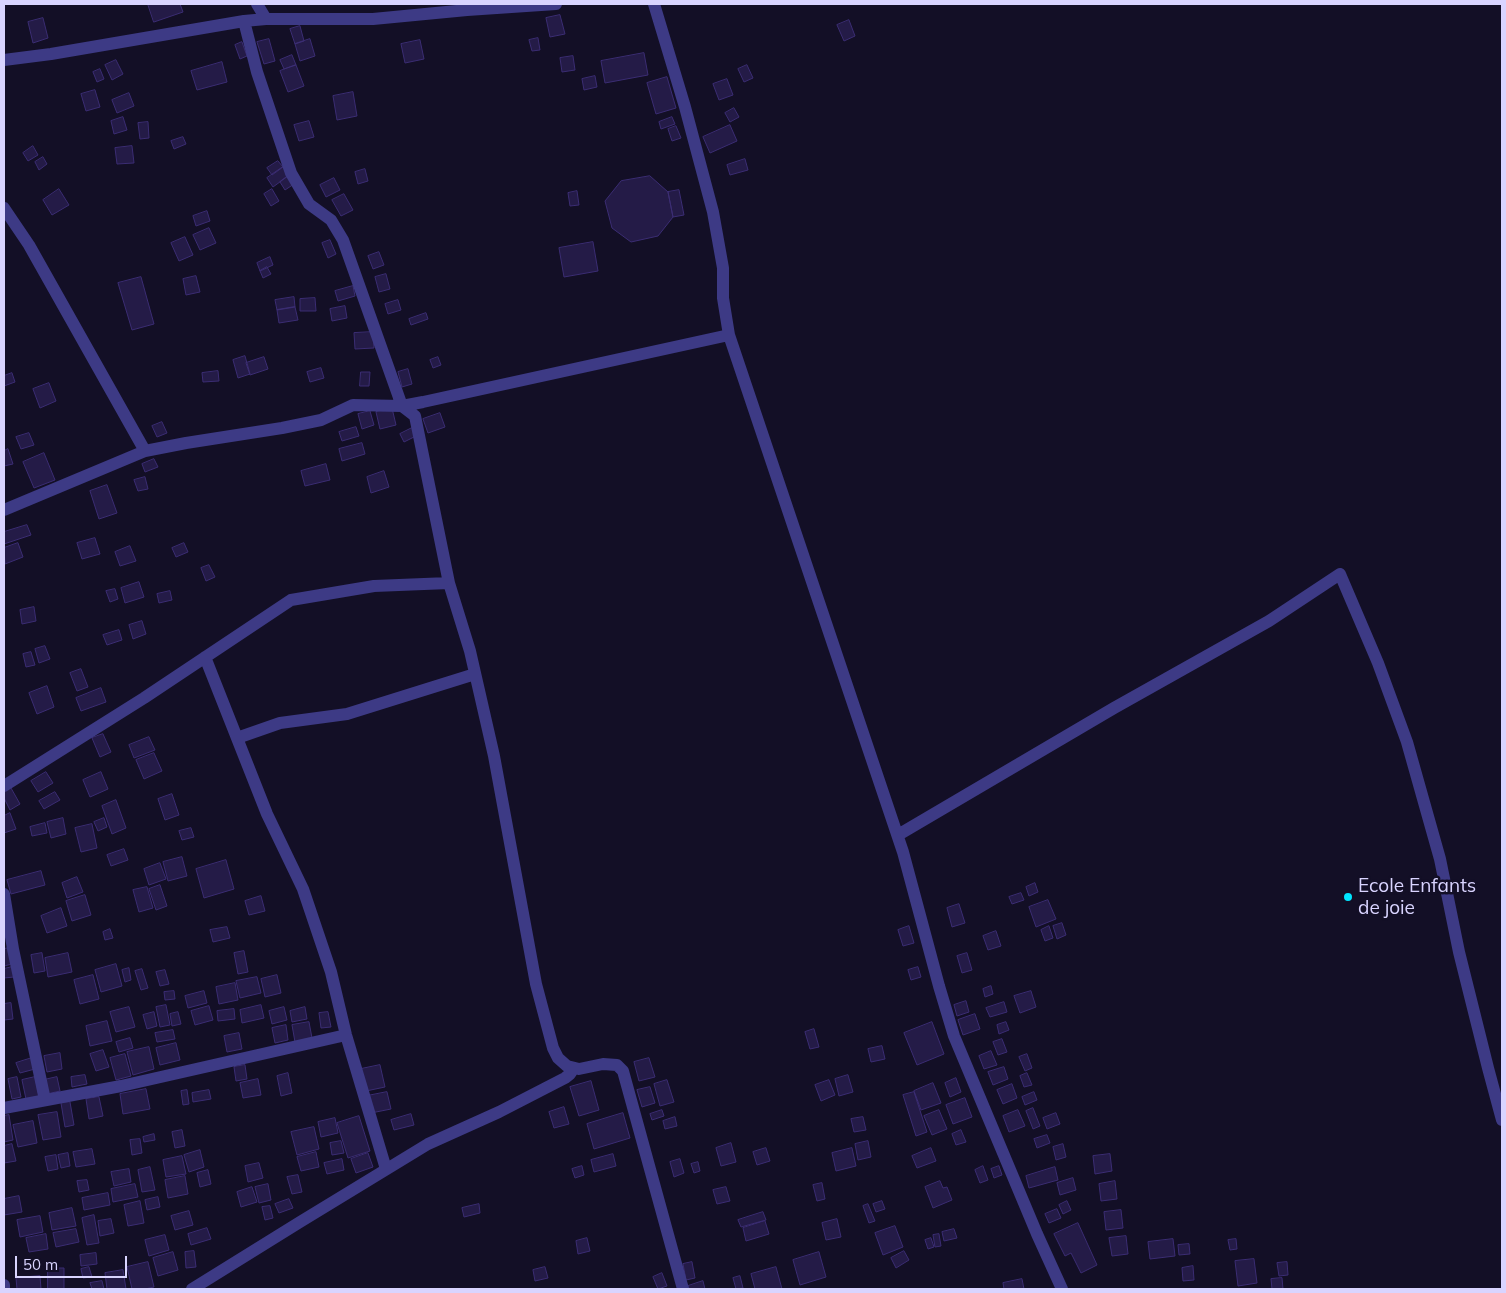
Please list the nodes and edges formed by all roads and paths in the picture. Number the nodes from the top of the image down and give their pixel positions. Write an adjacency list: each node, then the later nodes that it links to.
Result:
1 (257, 4): 4 (street)
2 (556, 4): 4 (street)
3 (654, 4): 8 (street)
4 (266, 19): 5 (street)
5 (244, 21): 6 (street); 9 (street)
6 (4, 60)
7 (4, 208): 10 (street)
8 (729, 335): 9 (street); 17 (street)
9 (402, 406): 10 (street); 12 (street)
10 (146, 452): 11 (street)
11 (4, 510)
12 (449, 583): 13 (street); 14 (street)
13 (206, 657): 15 (street); 16 (street)
14 (475, 674): 15 (street); 20 (street)
15 (237, 738): 19 (street)
16 (4, 786)
17 (898, 835): 23 (street); 29 (street)
18 (4, 894): 21 (street)
19 (346, 1035): 21 (street); 24 (street)
20 (574, 1068): 24 (street); 28 (street)
21 (45, 1100): 22 (street)
22 (4, 1108)
23 (1502, 1120)
24 (386, 1169): 27 (street)
25 (4, 1285): 26 (street)
26 (4, 1289)
27 (192, 1289)
28 (683, 1289)
29 (1062, 1289)

